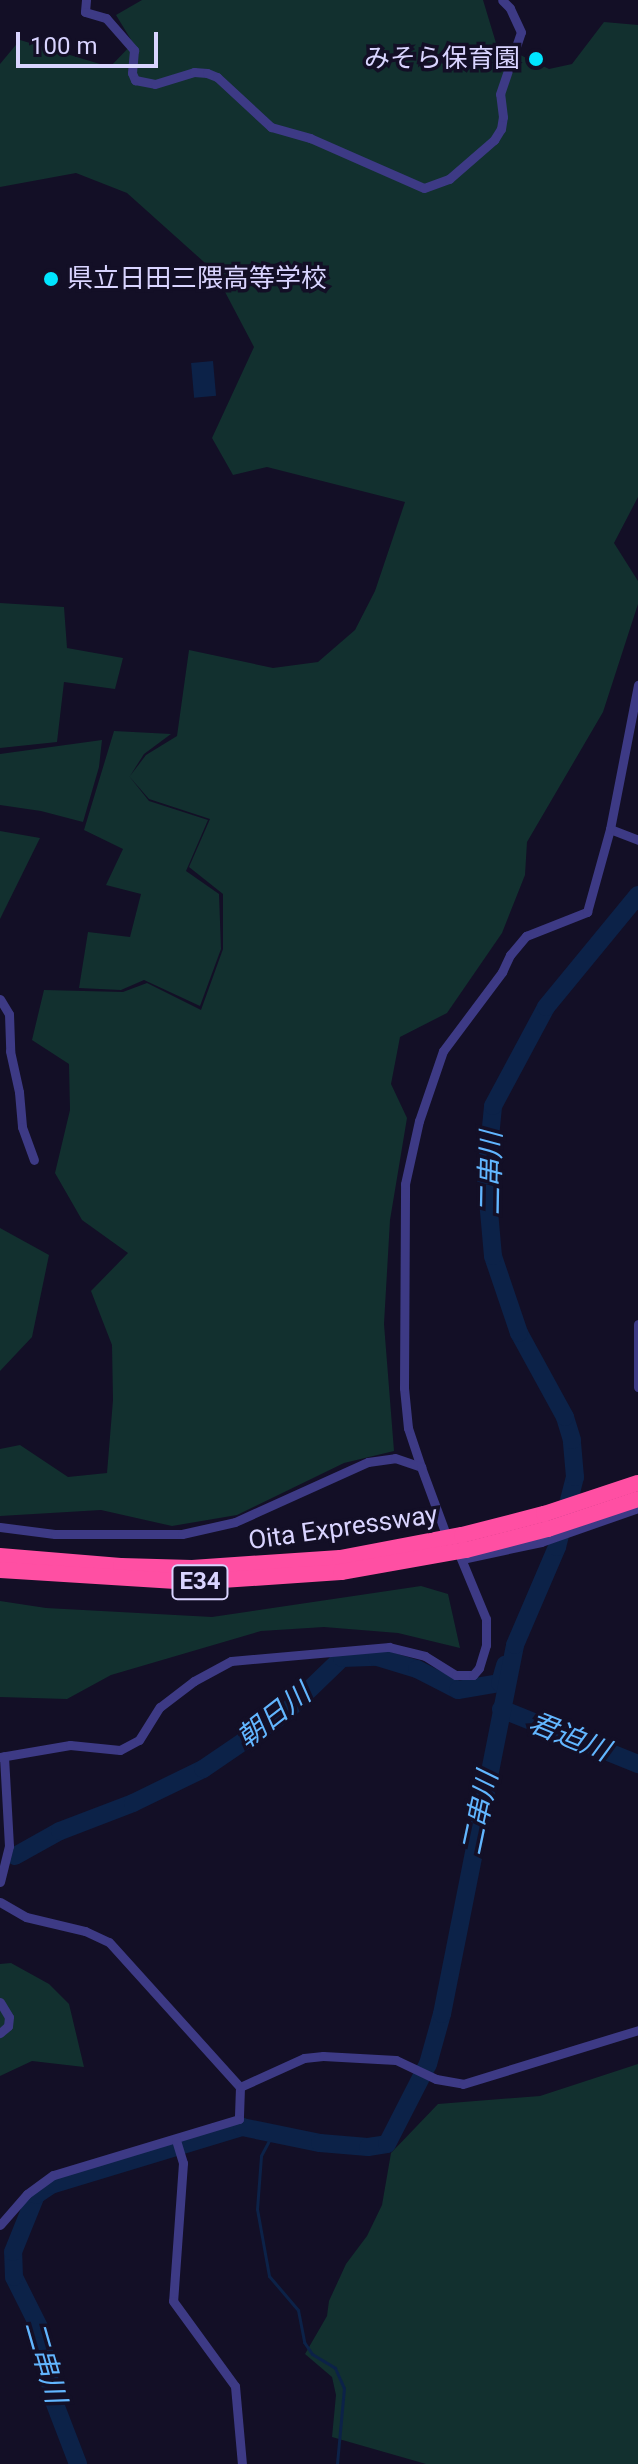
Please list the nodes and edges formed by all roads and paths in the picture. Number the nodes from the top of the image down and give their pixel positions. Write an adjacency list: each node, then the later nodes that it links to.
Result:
1 (86, 0): 2 (street)
2 (502, 0)
3 (638, 685): 4 (street)
4 (610, 829): 5 (street); 10 (street)
5 (636, 839)
6 (1, 1007): 7 (street)
7 (34, 1160)
8 (638, 1324): 9 (street)
9 (638, 1387)
10 (421, 1467): 14 (street); 17 (street)
11 (638, 1483): 16 (highway, Oita Expressway / E34)
12 (638, 1499): 16 (highway, Oita Expressway / E34)
13 (638, 1508): 17 (street)
14 (0, 1527)
15 (0, 1556): 16 (highway, Oita Expressway / E34)
16 (397, 1557): 18 (highway, Oita Expressway / E34)
17 (462, 1559): 19 (street)
18 (0, 1570)
19 (2, 1756): 20 (street)
20 (0, 1882)
21 (0, 1902): 25 (street)
22 (0, 2002): 24 (street)
23 (638, 2030): 25 (street)
24 (0, 2033)
25 (240, 2087): 26 (street)
26 (176, 2140): 27 (street); 28 (street)
27 (0, 2225)
28 (242, 2464)

